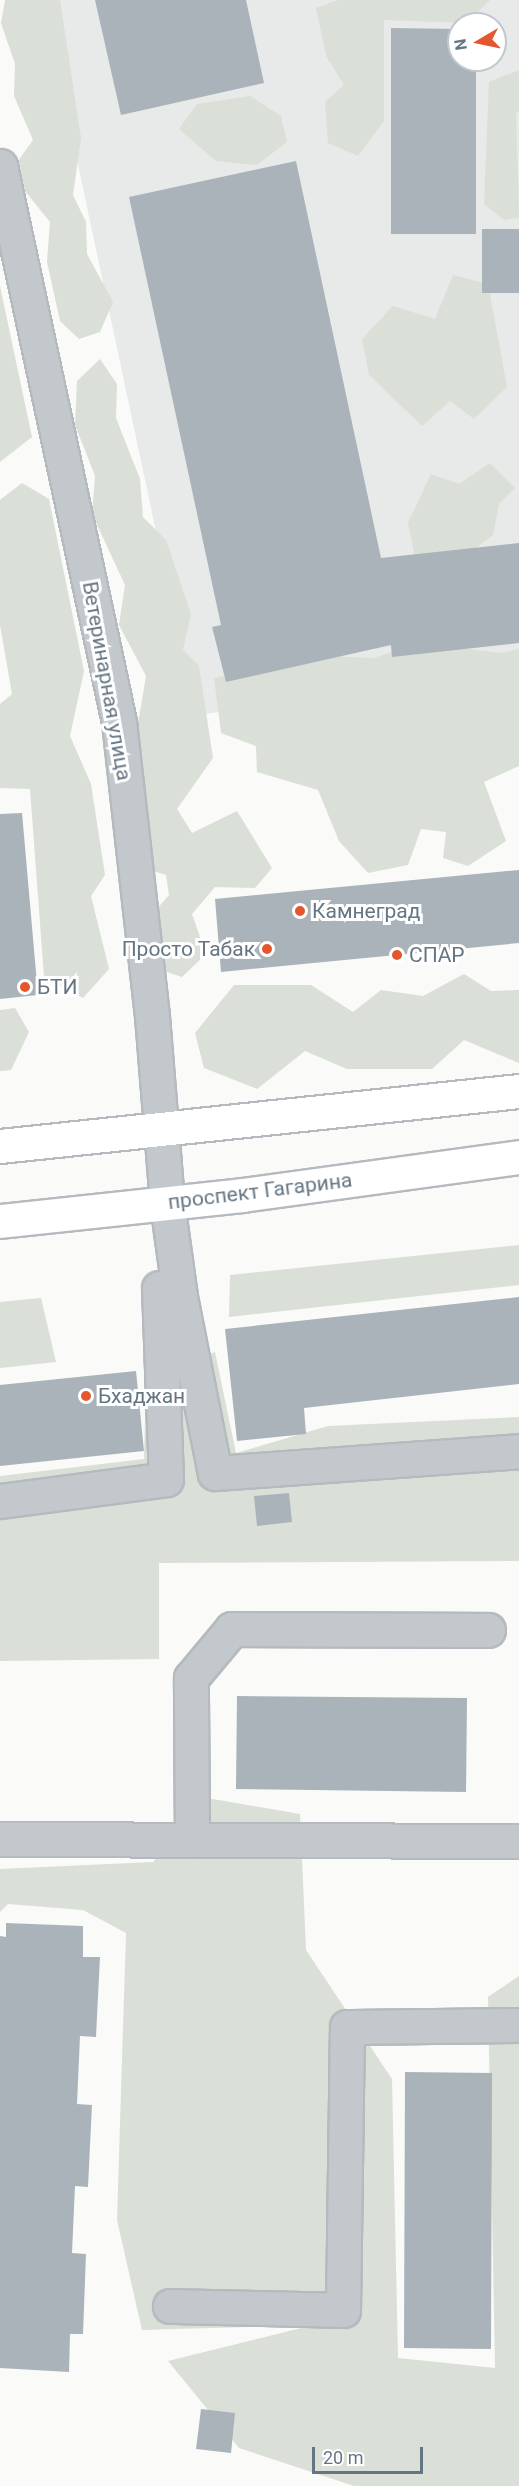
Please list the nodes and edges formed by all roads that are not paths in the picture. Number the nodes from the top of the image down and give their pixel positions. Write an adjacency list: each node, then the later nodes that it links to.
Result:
1 (0, 166): 3 (street, Ветеринарная улица)
2 (519, 1091): 3 (main road)
3 (160, 1129): 4 (main road); 6 (street, Ветеринарная улица)
4 (0, 1146)
5 (519, 1157): 6 (main road, проспект Гагарина)
6 (159, 1204): 7 (main road, проспект Гагарина); 8 (street); 9 (street)
7 (0, 1221)
8 (519, 1451)
9 (0, 1501)
10 (488, 1630): 12 (street)
11 (0, 1839): 12 (street)
12 (192, 1840): 13 (street)
13 (519, 1841)
14 (519, 2025): 15 (street)
15 (170, 2306)

